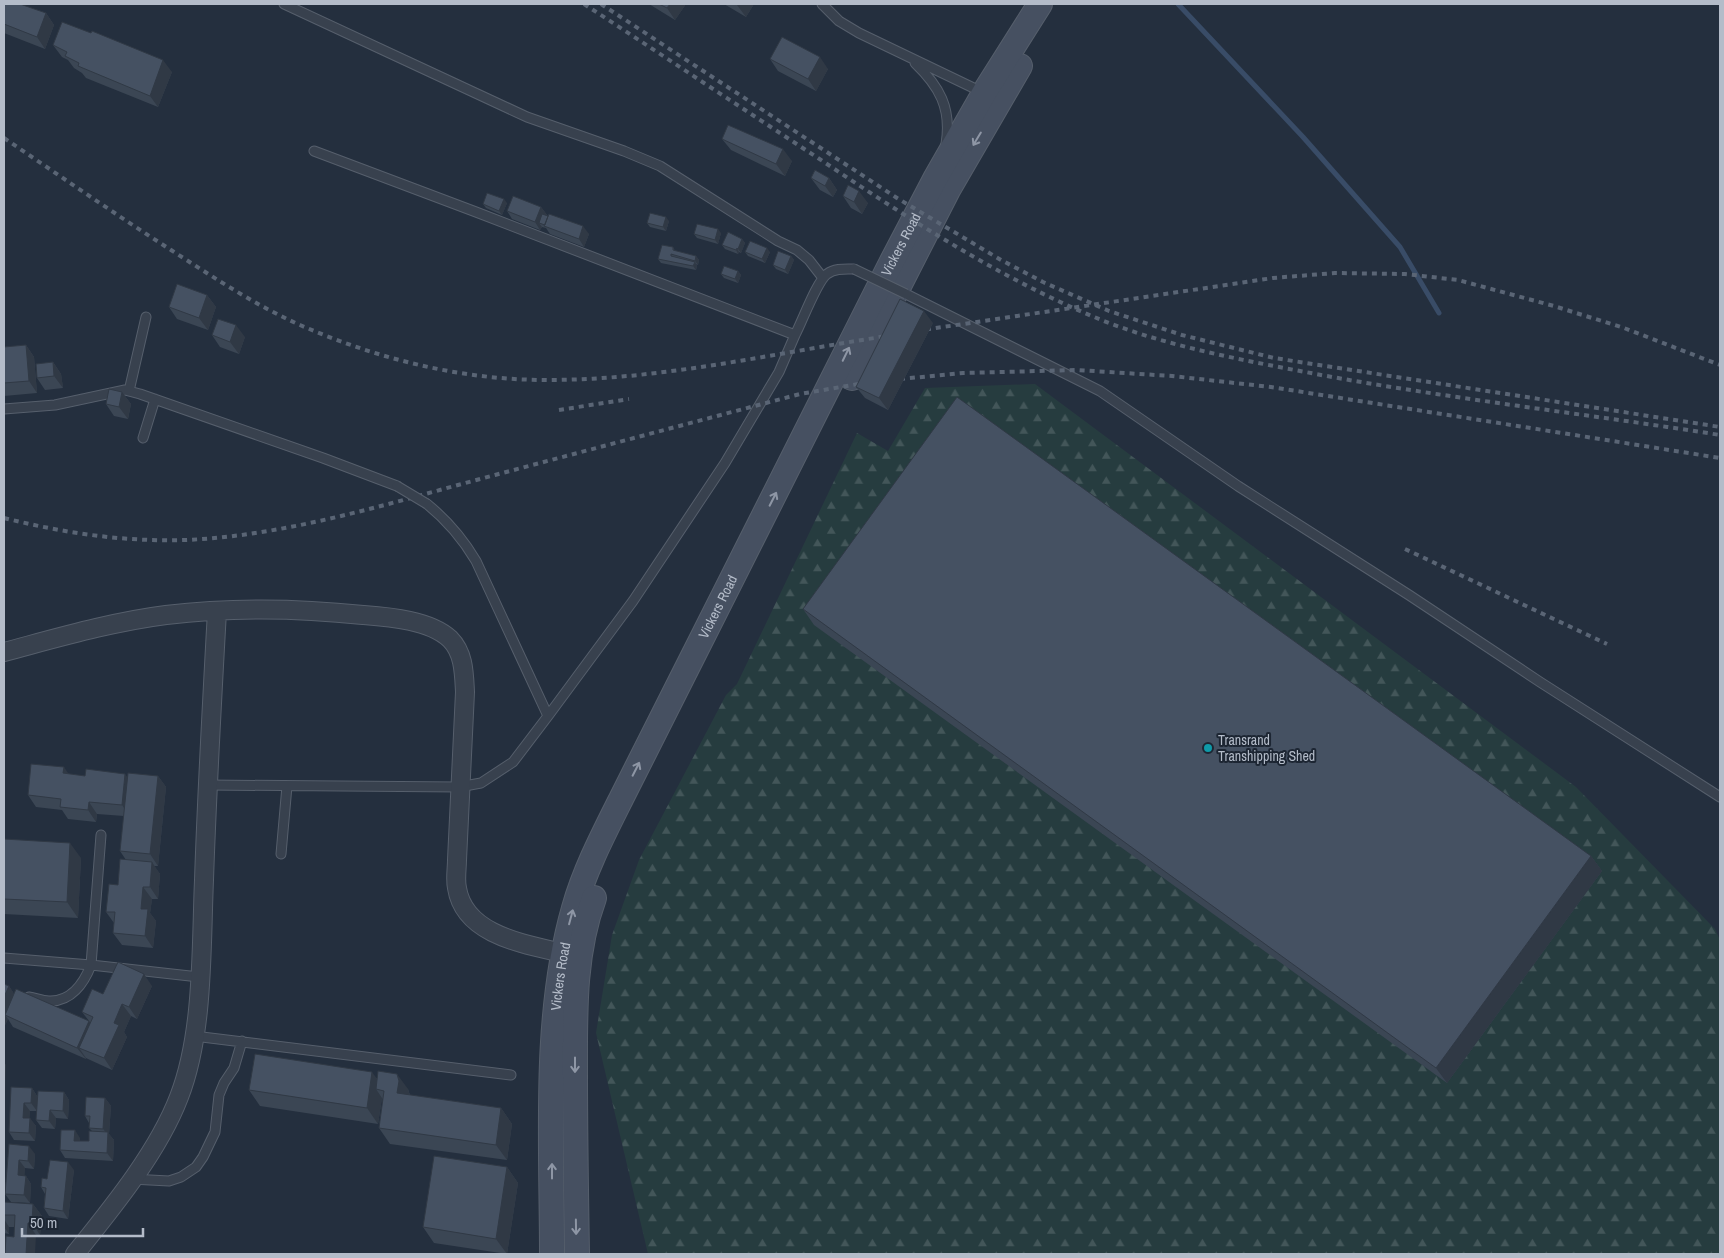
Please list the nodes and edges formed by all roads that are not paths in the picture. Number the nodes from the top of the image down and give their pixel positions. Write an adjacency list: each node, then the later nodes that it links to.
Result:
1 (284, 4): 9 (lane)
2 (822, 4): 5 (lane)
3 (1040, 4): 6 (main road, Vickers Road)
4 (1057, 4): 6 (main road, Vickers Road)
5 (909, 57): 6 (lane); 8 (lane)
6 (991, 93): 8 (main road, Vickers Road); 25 (main road, Vickers Road, one-way to 25)
7 (314, 151): 11 (lane)
8 (943, 164): 25 (main road, Vickers Road, one-way to 8)
9 (823, 278): 11 (lane); 22 (lane, bridge)
10 (146, 317): 12 (lane)
11 (795, 335): 18 (lane)
12 (129, 391): 13 (lane); 14 (lane)
13 (155, 399): 15 (lane); 18 (lane, bridge)
14 (4, 409)
15 (143, 438)
16 (217, 611): 17 (street); 19 (street); 21 (street)
17 (4, 652)
18 (548, 716): 21 (lane)
19 (208, 785): 20 (lane); 28 (street)
20 (287, 786): 21 (lane); 24 (lane)
21 (459, 787): 25 (street)
22 (1720, 797)
23 (101, 835): 27 (lane)
24 (281, 854)
25 (571, 955): 35 (main road, Vickers Road, one-way to 25); 36 (main road, Vickers Road, one-way to 36)
26 (4, 958): 27 (lane)
27 (91, 965): 28 (lane); 29 (lane)
28 (199, 977): 30 (street)
29 (22, 995)
30 (194, 1036): 31 (lane); 33 (street)
31 (242, 1041): 32 (lane); 33 (lane)
32 (511, 1075)
33 (131, 1180): 34 (street)
34 (75, 1254)
35 (552, 1254)
36 (577, 1254)

